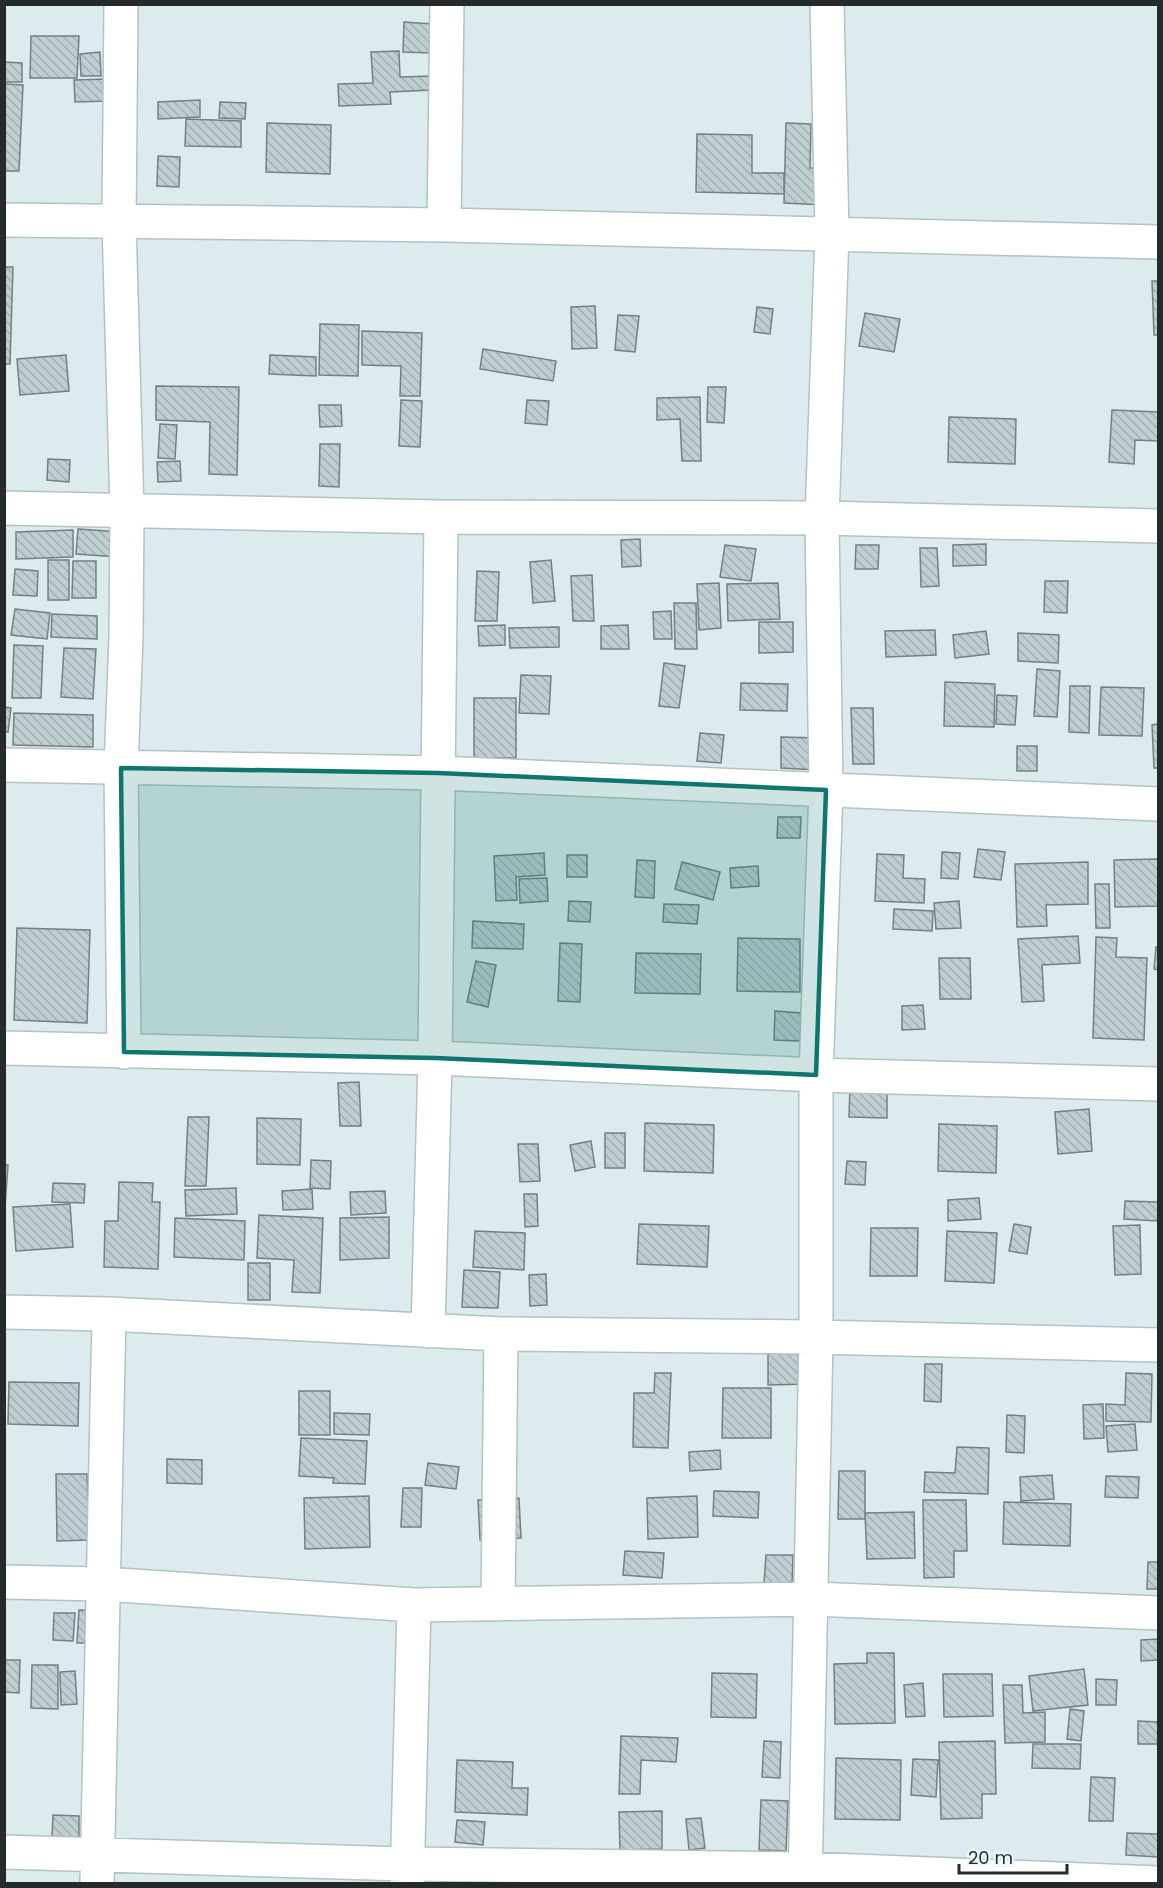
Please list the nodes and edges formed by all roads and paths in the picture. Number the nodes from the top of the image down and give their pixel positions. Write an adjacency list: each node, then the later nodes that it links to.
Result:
1 (121, 4): 5 (street)
2 (447, 4): 6 (street)
3 (827, 4): 7 (street)
4 (4, 220): 5 (street)
5 (119, 221): 6 (street); 10 (street)
6 (444, 225): 7 (street)
7 (832, 234): 8 (street); 12 (street)
8 (1158, 242)
9 (4, 508): 10 (street)
10 (127, 511): 11 (street); 15 (street)
11 (441, 517): 12 (street); 16 (street)
12 (822, 518): 13 (street); 17 (street)
13 (1158, 526)
14 (4, 765): 15 (street)
15 (121, 768): 16 (street); 20 (street)
16 (438, 773): 17 (street); 21 (street)
17 (826, 790): 18 (street); 22 (street)
18 (1158, 804)
19 (4, 1048): 20 (street)
20 (124, 1052): 21 (street)
21 (435, 1058): 22 (street); 26 (street)
22 (816, 1075): 23 (street); 28 (street)
23 (1158, 1084)
24 (4, 1312): 25 (street)
25 (109, 1314): 26 (street); 31 (street)
26 (428, 1331): 27 (street)
27 (501, 1334): 28 (street); 33 (street)
28 (816, 1337): 29 (street); 32 (street)
29 (1158, 1345)
30 (4, 1582): 31 (street)
31 (104, 1584): 34 (street); 37 (street)
32 (812, 1599): 33 (street); 35 (street); 39 (street)
33 (498, 1604): 34 (street)
34 (414, 1605): 38 (street)
35 (1158, 1613)
36 (4, 1852): 37 (street)
37 (98, 1869): 38 (street)
38 (406, 1874): 39 (street)
39 (806, 1876): 40 (street)
40 (1158, 1883)

